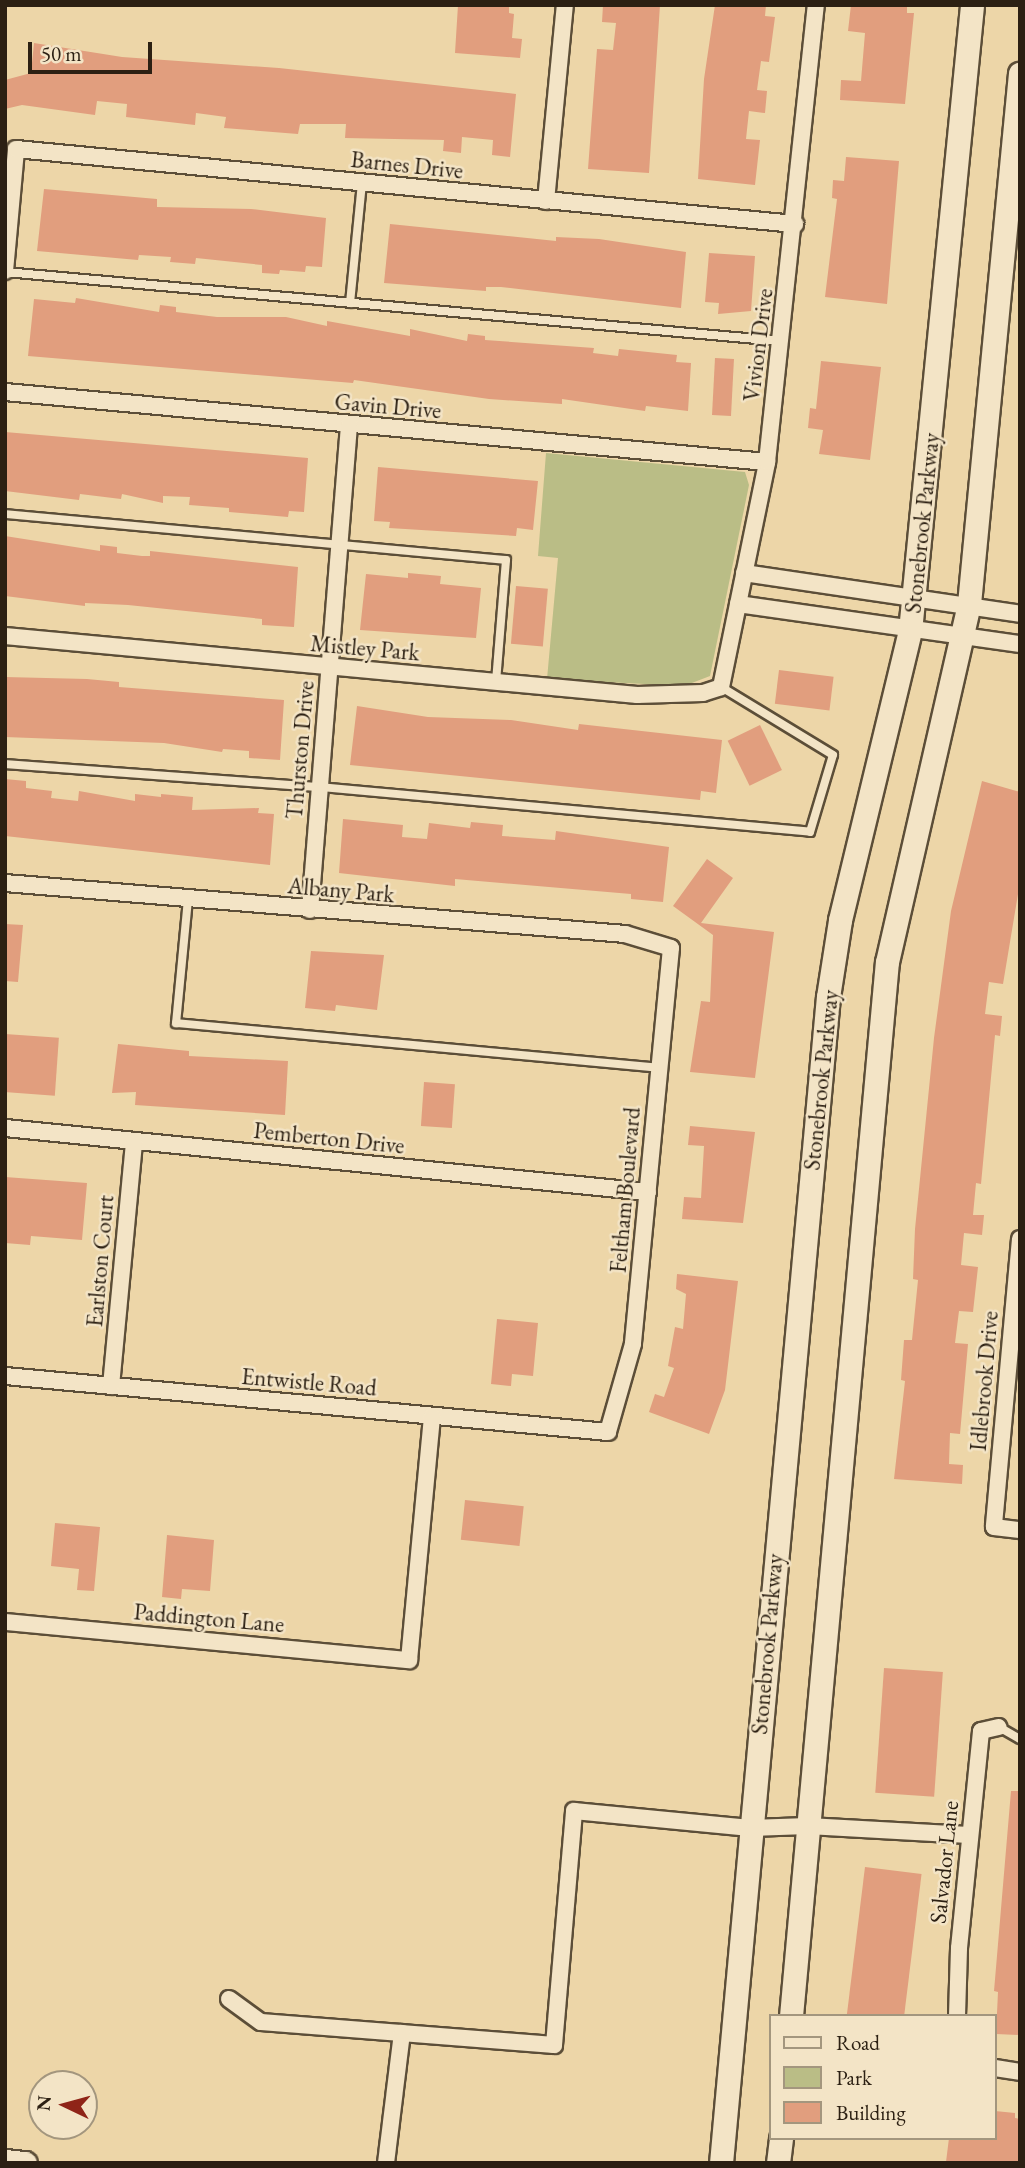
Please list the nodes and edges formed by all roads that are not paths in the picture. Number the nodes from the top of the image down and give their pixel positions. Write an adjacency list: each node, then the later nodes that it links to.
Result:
1 (565, 5): 6 (street)
2 (816, 5): 7 (street, Vivion Drive)
3 (972, 5): 17 (main road, Stonebrook Parkway)
4 (1020, 74): 19 (main road)
5 (362, 183): 6 (street, Barnes Drive); 8 (street, Barnes Drive); 9 (lane)
6 (546, 201): 7 (street, Barnes Drive)
7 (795, 224): 10 (street, Vivion Drive)
8 (5, 272): 9 (lane)
9 (350, 303): 10 (lane)
10 (782, 342): 13 (street, Vivion Drive)
11 (5, 392): 12 (street, Gavin Drive)
12 (349, 425): 13 (street, Gavin Drive); 15 (street, Thurston Drive)
13 (767, 462): 16 (street, Vivion Drive)
14 (5, 514): 15 (lane)
15 (339, 547): 25 (street, Thurston Drive); 26 (lane)
16 (744, 573): 17 (street); 18 (street, Vivion Drive)
17 (914, 601): 19 (street); 21 (main road, Stonebrook Parkway)
18 (738, 604): 21 (street); 27 (street, Vivion Drive)
19 (968, 609): 20 (street); 23 (main road)
20 (1020, 614)
21 (911, 631): 23 (street); 48 (main road, Stonebrook Parkway)
22 (5, 636): 25 (street, Mistley Park)
23 (962, 638): 24 (street); 47 (main road)
24 (1020, 643)
25 (329, 667): 26 (street, Mistley Park); 29 (street, Thurston Drive)
26 (496, 682): 27 (street, Mistley Park)
27 (721, 687): 29 (lane)
28 (5, 764): 29 (lane)
29 (320, 787): 32 (street, Thurston Drive)
30 (5, 883): 31 (street, Albany Park)
31 (188, 899): 32 (street, Albany Park); 34 (lane)
32 (310, 910): 33 (street, Albany Park)
33 (671, 948): 34 (street, Feltham Boulevard)
34 (660, 1068): 37 (street, Feltham Boulevard)
35 (5, 1128): 36 (street, Pemberton Drive)
36 (134, 1141): 37 (street, Pemberton Drive); 40 (street, Earlston Court)
37 (648, 1192): 42 (street, Feltham Boulevard)
38 (1020, 1239): 43 (street, Idlebrook Drive)
39 (5, 1376): 40 (street, Entwistle Road)
40 (111, 1386): 41 (street, Entwistle Road)
41 (432, 1416): 42 (street, Entwistle Road); 44 (street, Paddington Lane)
42 (608, 1432)
43 (1020, 1530)
44 (5, 1622)
45 (999, 1727): 46 (lane); 49 (street, Salvador Lane)
46 (1020, 1739)
47 (808, 1826): 48 (street); 49 (street); 51 (main road)
48 (750, 1828): 53 (street); 60 (main road, Stonebrook Parkway)
49 (969, 1835): 52 (street, Salvador Lane)
50 (229, 1999): 53 (street)
51 (791, 2014)
52 (957, 2014)
53 (401, 2033): 59 (street)
54 (997, 2068): 55 (street)
55 (1020, 2072)
56 (780, 2140): 61 (main road)
57 (5, 2161): 58 (main road)
58 (25, 2163)
59 (386, 2163)
60 (721, 2163)
61 (778, 2163)

